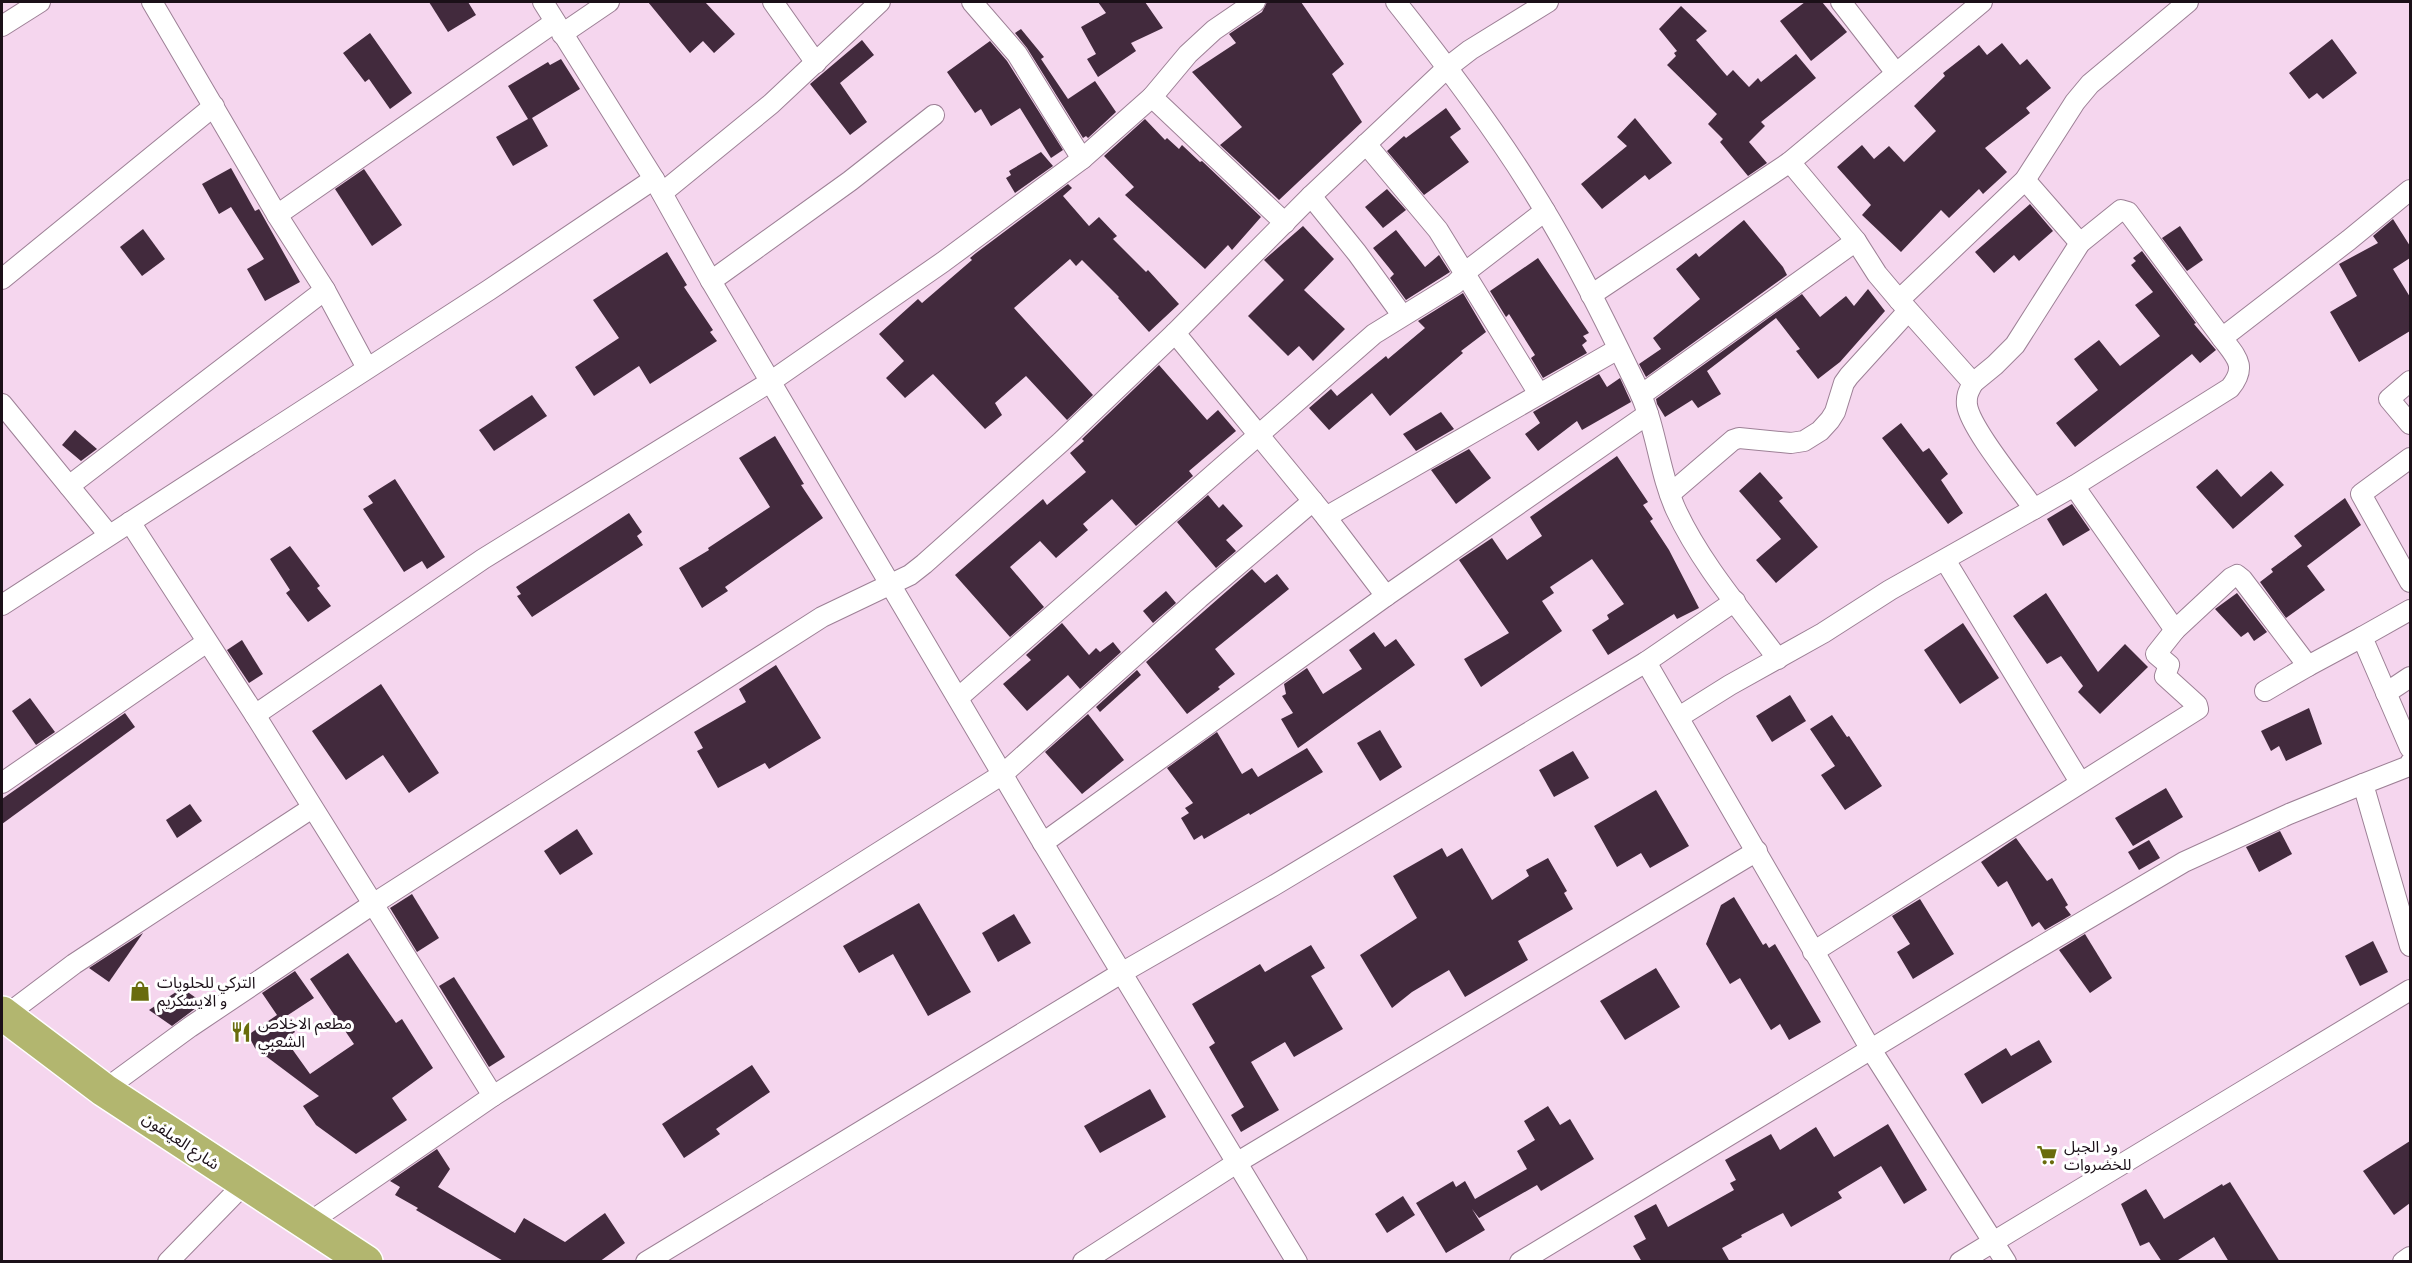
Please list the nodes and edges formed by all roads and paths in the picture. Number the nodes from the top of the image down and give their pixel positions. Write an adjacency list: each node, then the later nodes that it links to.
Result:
1 (40, 2): 14 (street)
2 (152, 2): 20 (street)
3 (543, 2): 15 (street)
4 (609, 2): 15 (street)
5 (773, 2): 16 (street)
6 (880, 2): 16 (street)
7 (972, 2): 23 (street)
8 (1255, 2): 19 (street)
9 (1396, 2): 17 (street)
10 (1548, 2): 17 (street)
11 (1841, 2): 18 (street)
12 (1982, 2): 18 (street)
13 (2188, 2): 25 (street)
14 (2, 26)
15 (559, 28): 26 (street); 30 (street)
16 (816, 63): 26 (street)
17 (1448, 67): 22 (street); 29 (street)
18 (1896, 72): 24 (street)
19 (1152, 97): 23 (street); 31 (street)
20 (214, 106): 30 (street); 35 (street)
21 (934, 116): 36 (street)
22 (1366, 144): 28 (street); 34 (street)
23 (1082, 159): 45 (street)
24 (1790, 162): 32 (street); 38 (street)
25 (2025, 180): 33 (street); 39 (street)
26 (658, 186): 36 (street); 44 (street)
27 (2410, 190): 42 (street)
28 (1311, 196): 31 (street); 40 (street)
29 (1545, 211): 34 (street); 38 (street)
30 (277, 215): 37 (street)
31 (1285, 223): 41 (street)
32 (1856, 240): 39 (street); 49 (street)
33 (2080, 243): 42 (street); 47 (street)
34 (1466, 274): 40 (street); 48 (street)
35 (2, 279)
36 (711, 281): 45 (street)
37 (325, 290): 44 (street); 55 (street)
38 (1591, 295): 43 (street)
39 (1903, 305): 47 (street); 57 (street)
40 (1402, 315): 53 (street)
41 (1175, 333): 53 (street); 65 (street)
42 (2222, 338): 56 (street)
43 (1618, 349): 48 (street); 49 (street)
44 (367, 369): 61 (street)
45 (770, 381): 65 (street); 80 (street)
46 (2410, 381): 52 (street)
47 (1973, 383): 59 (street)
48 (1539, 394): 60 (street)
49 (1641, 395): 51 (street)
50 (2, 405): 55 (street)
51 (1648, 414): 57 (street); 66 (street)
52 (2410, 424)
53 (1258, 434): 58 (street); 79 (street)
54 (2410, 458): 64 (street)
55 (69, 486): 62 (street)
56 (2074, 486): 59 (street); 70 (street)
57 (1670, 494): 67 (street)
58 (1313, 501): 60 (street); 84 (street)
59 (2034, 509): 63 (street)
60 (1326, 517): 66 (street)
61 (130, 522): 62 (street); 72 (street)
62 (109, 535): 68 (street)
63 (1945, 560): 73 (street); 85 (street)
64 (2410, 582)
65 (890, 584): 79 (street); 91 (street)
66 (1386, 596): 89 (street)
67 (1735, 601): 73 (street); 74 (street)
68 (2, 605)
69 (2410, 610): 71 (street)
70 (2175, 630): 75 (street); 85 (street)
71 (2362, 637): 75 (street); 78 (street)
72 (207, 642): 80 (street); 86 (street)
73 (1778, 659): 81 (street)
74 (1646, 662): 81 (street); 94 (street)
75 (2308, 666): 77 (street)
76 (2410, 677): 78 (street)
77 (2265, 691)
78 (2386, 693): 82 (street)
79 (958, 698): 84 (street)
80 (255, 715): 88 (street)
81 (1679, 717): 90 (street)
82 (2410, 748)
83 (2410, 763): 87 (street)
84 (1003, 774): 89 (street); 99 (street)
85 (2080, 782): 93 (street)
86 (2, 783)
87 (2362, 784): 92 (street); 97 (street)
88 (312, 808): 91 (street); 96 (street)
89 (1042, 843): 94 (street)
90 (1757, 851): 93 (street); 100 (street)
91 (373, 904): 98 (street); 99 (street)
92 (2410, 946)
93 (1813, 952): 97 (street)
94 (1123, 972): 100 (street); 107 (street)
95 (2410, 990): 103 (street)
96 (3, 1015): 98 (highway, شارع العيلفون)
97 (1870, 1048): 103 (street); 110 (street)
98 (104, 1090): 101 (highway, شارع العيلفون)
99 (493, 1096): 102 (street)
100 (1238, 1162): 108 (street); 109 (street)
101 (244, 1184): 102 (highway, شارع العيلفون); 105 (street)
102 (307, 1224): 106 (highway, شارع العيلفون)
103 (1993, 1241): 111 (street); 112 (street)
104 (2410, 1257): 113 (street)
105 (168, 1262)
106 (366, 1262)
107 (646, 1262)
108 (1083, 1262)
109 (1298, 1262)
110 (1520, 1262)
111 (1960, 1262)
112 (2006, 1262)
113 (2403, 1262)

